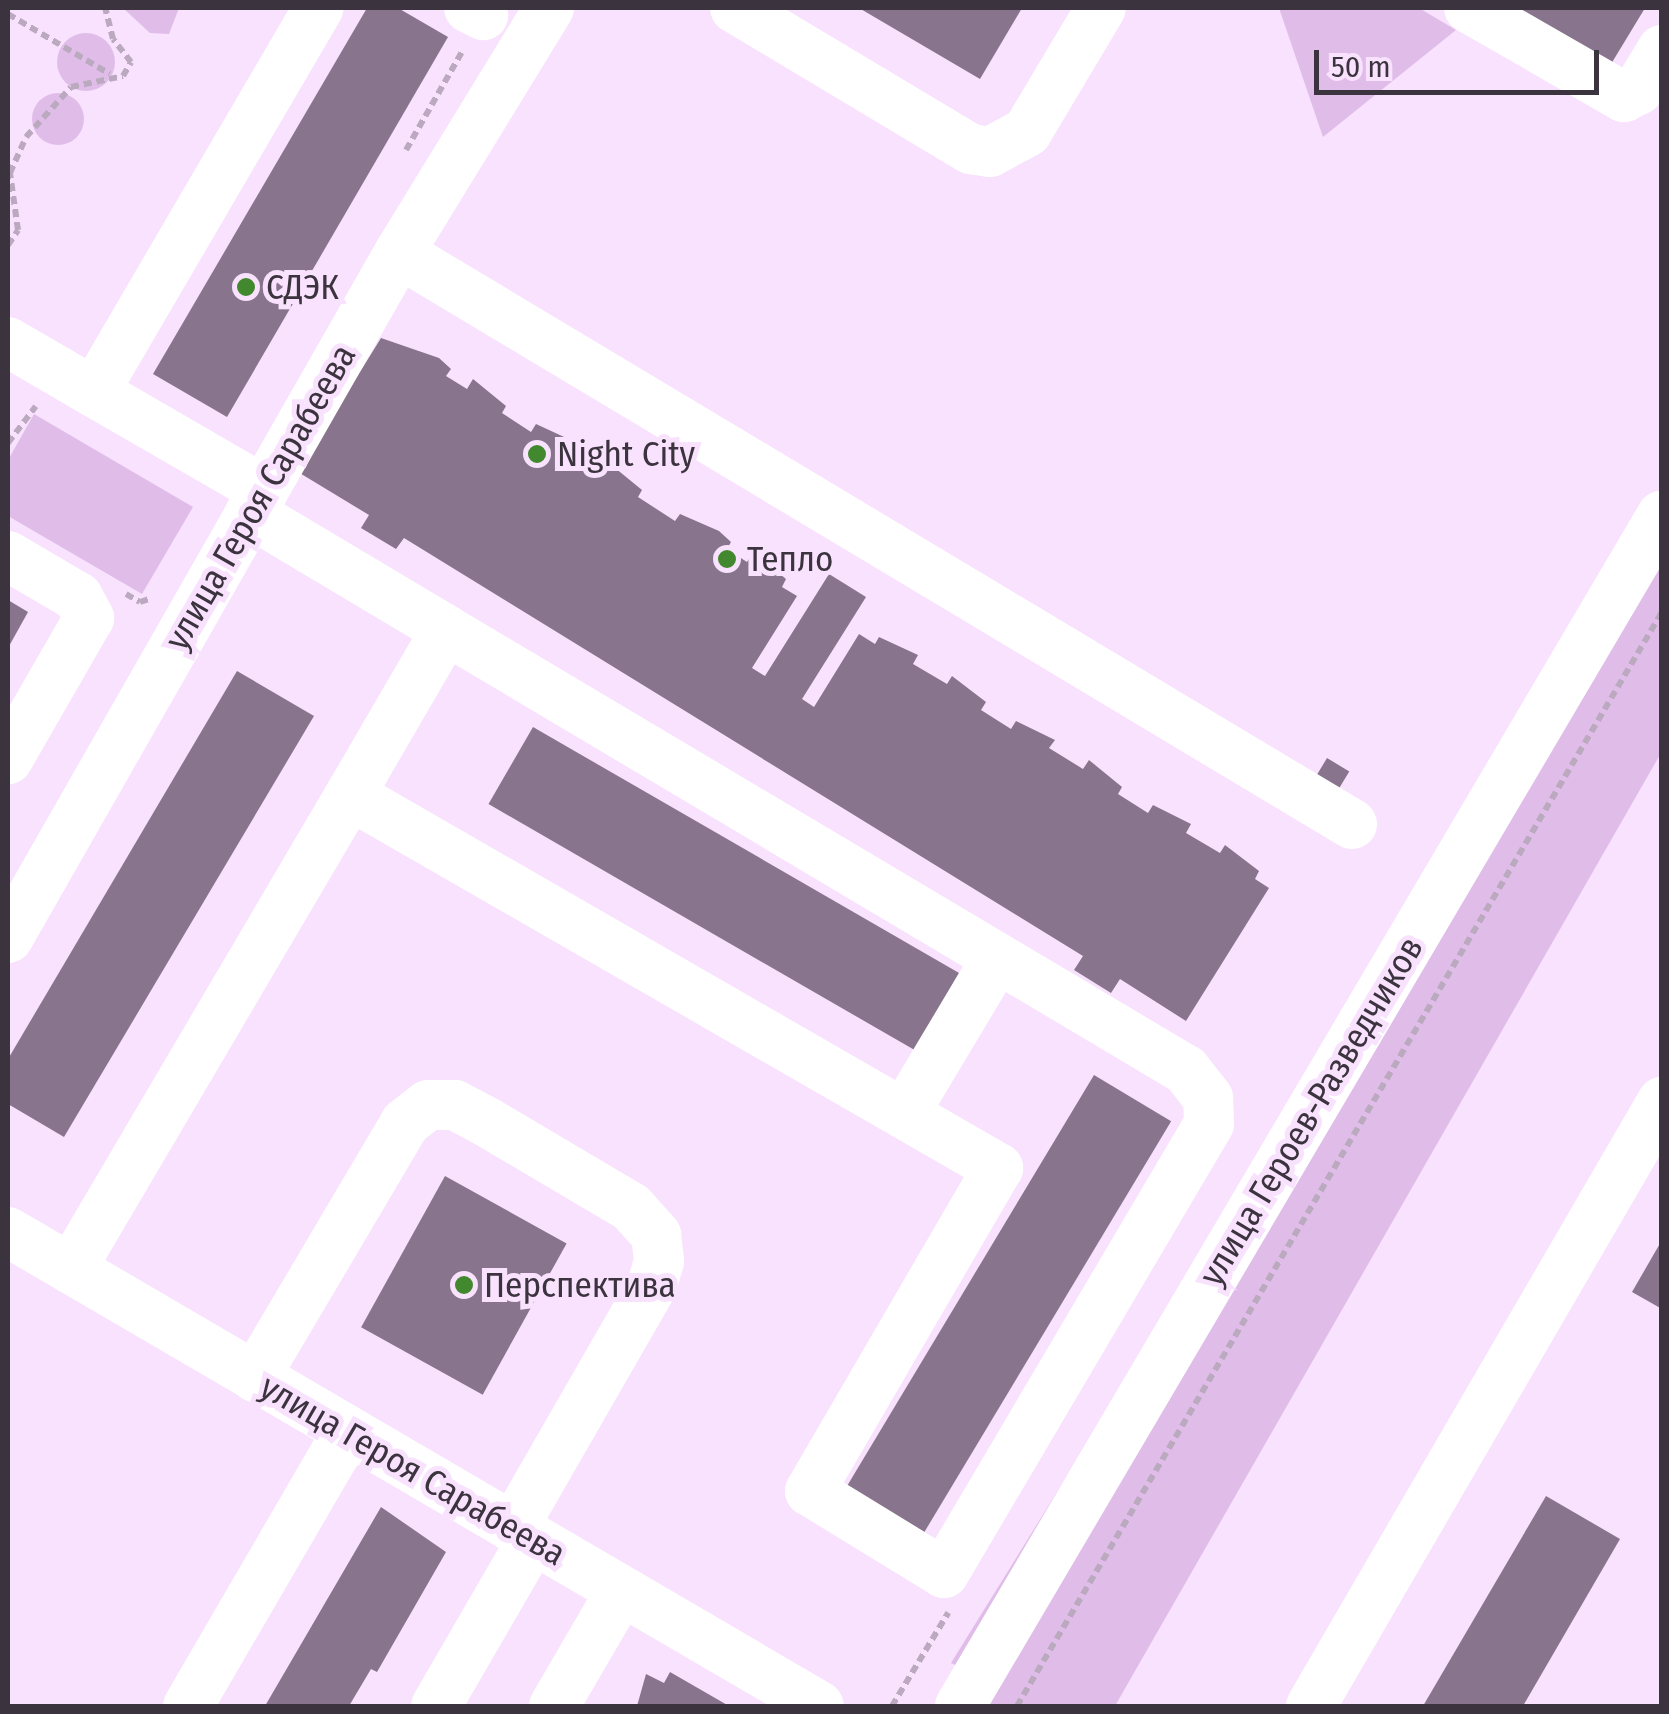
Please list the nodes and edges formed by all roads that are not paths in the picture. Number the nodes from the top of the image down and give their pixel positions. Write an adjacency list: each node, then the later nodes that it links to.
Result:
1 (318, 8): 9 (street)
2 (549, 8): 7 (street, улица Героя Сарабеева)
3 (735, 8): 4 (street)
4 (1101, 8)
5 (1470, 8): 6 (street)
6 (1662, 50)
7 (399, 252): 10 (street, улица Героя Сарабеева); 16 (street)
8 (13, 357): 9 (street)
9 (94, 392): 10 (street)
10 (257, 502): 13 (street); 17 (street, улица Героя Сарабеева)
11 (1662, 515): 31 (street, улица Героев-Разведчиков)
12 (8, 556): 14 (street)
13 (446, 630): 15 (street); 18 (street)
14 (8, 759)
15 (350, 795): 20 (street); 22 (street)
16 (1352, 824)
17 (8, 938)
18 (997, 958): 20 (street); 20 (street)
19 (1662, 1102): 32 (street)
20 (906, 1112)
21 (8, 1232): 22 (street, улица Героя Сарабеева)
22 (71, 1269): 23 (street, улица Героя Сарабеева)
23 (255, 1377): 24 (street, улица Героя Сарабеева); 25 (street)
24 (348, 1431): 25 (street, улица Героя Сарабеева); 27 (street)
25 (523, 1534): 26 (street, улица Героя Сарабеева); 28 (street)
26 (621, 1591): 29 (street); 30 (street, улица Героя Сарабеева)
27 (188, 1706)
28 (436, 1706)
29 (554, 1706)
30 (819, 1706)
31 (960, 1706)
32 (1312, 1706)

